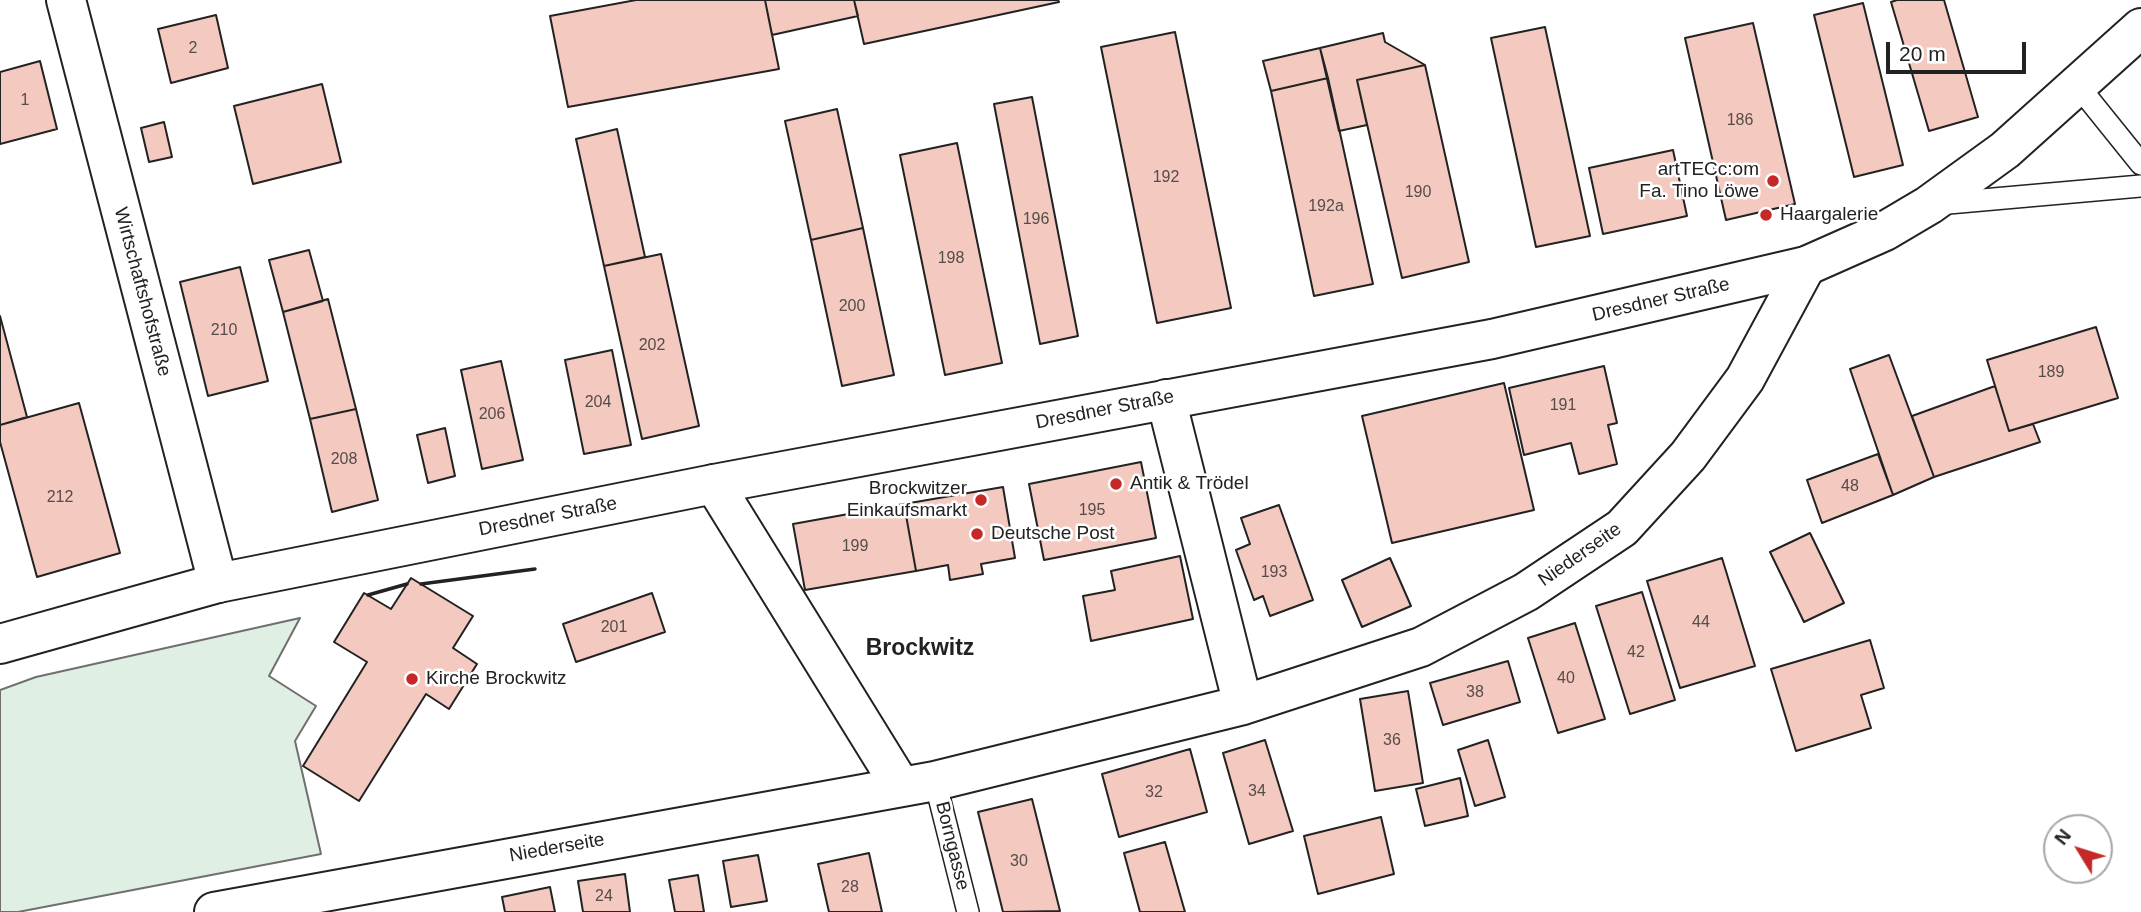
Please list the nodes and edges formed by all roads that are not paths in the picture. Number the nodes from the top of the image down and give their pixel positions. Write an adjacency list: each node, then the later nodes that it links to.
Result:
1 (66, 0): 10 (street, Wirtschaftshofstraße)
2 (2141, 28): 3 (street, Dresdner Straße)
3 (2079, 87): 4 (lane); 6 (street, Dresdner Straße)
4 (2141, 164)
5 (2141, 186): 6 (lane)
6 (1929, 205): 7 (street, Dresdner Straße)
7 (1806, 267): 8 (street, Dresdner Straße); 12 (street, Niederseite)
8 (1166, 399): 9 (street, Dresdner Straße); 12 (street)
9 (714, 484): 10 (street, Dresdner Straße); 13 (street)
10 (218, 583): 11 (street, Dresdner Straße)
11 (0, 645)
12 (1243, 705): 13 (street, Niederseite)
13 (918, 783): 14 (street, Niederseite); 15 (lane, Borngasse)
14 (214, 912)
15 (968, 912)

